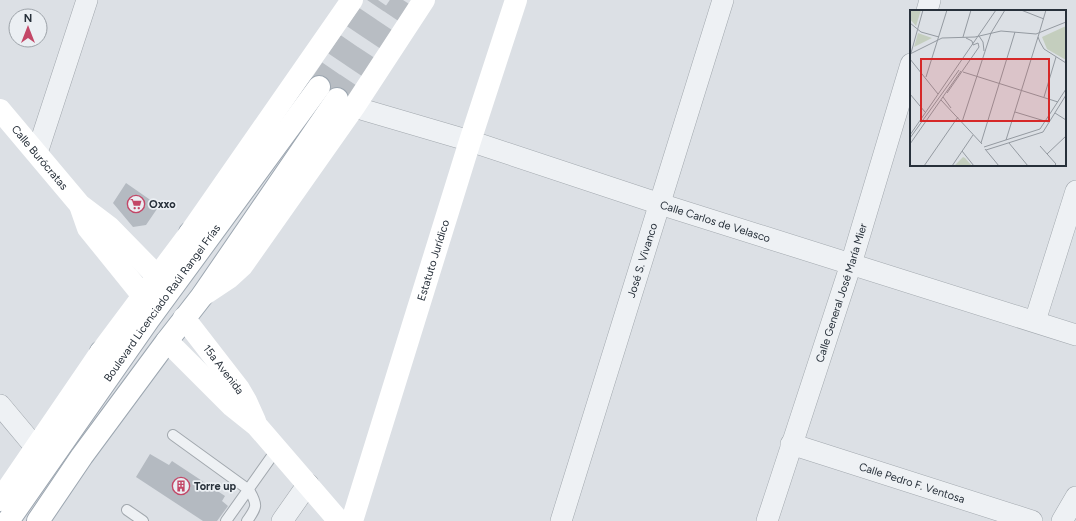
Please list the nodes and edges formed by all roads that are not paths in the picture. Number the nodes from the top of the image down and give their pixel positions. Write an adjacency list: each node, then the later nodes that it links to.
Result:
1 (87, 0): 13 (street)
2 (352, 0): 18 (street)
3 (424, 0): 10 (street)
4 (516, 0): 12 (street, Estatuto Jurídico)
5 (723, 0): 15 (street, José S. Vivanco)
6 (930, 0): 7 (street)
7 (927, 10)
8 (910, 67): 17 (street, Calle General José María Mier)
9 (318, 87): 18 (street, Boulevard Licenciado Raúl Rangel Frías)
10 (346, 103): 12 (street, Calle Carlos de Velasco); 21 (street)
11 (0, 110): 13 (street, Calle Burócratas)
12 (470, 141): 15 (street, Calle Carlos de Velasco); 44 (street, Estatuto Jurídico)
13 (37, 153): 16 (street, Calle Burócratas)
14 (1076, 191): 22 (street)
15 (660, 204): 17 (street, Calle Carlos de Velasco); 45 (street, José S. Vivanco)
16 (80, 206): 18 (street, Calle Burócratas); 19 (street, Calle Burócratas)
17 (851, 264): 22 (street, Calle Carlos de Velasco); 29 (street, Calle General José María Mier)
18 (166, 282): 19 (street); 20 (street, Boulevard Licenciado Raúl Rangel Frías)
19 (143, 296): 25 (street)
20 (149, 318): 25 (street); 37 (street, Boulevard Licenciado Raúl Rangel Frías)
21 (184, 318): 24 (street); 27 (street, 15a Avenida)
22 (1035, 322): 23 (street, Calle Carlos de Velasco)
23 (1076, 335)
24 (167, 341): 27 (street, 15a Avenida); 38 (street)
25 (101, 352): 30 (street)
26 (0, 405): 30 (street)
27 (257, 426): 31 (street, 15a Avenida)
28 (174, 435): 33 (lane)
29 (791, 444): 46 (street, Calle General José María Mier); 47 (street, Calle Pedro F. Ventosa)
30 (36, 448): 35 (street)
31 (277, 449): 32 (street, 15a Avenida); 33 (lane)
32 (308, 484): 42 (street); 43 (street, 15a Avenida)
33 (249, 490): 40 (lane); 41 (lane)
34 (1076, 498): 48 (street)
35 (0, 500)
36 (127, 510): 39 (lane)
37 (8, 521)
38 (38, 521)
39 (143, 521)
40 (226, 521)
41 (247, 521)
42 (282, 521)
43 (339, 521)
44 (352, 521)
45 (561, 521)
46 (767, 521)
47 (1032, 521)
48 (1062, 521)

